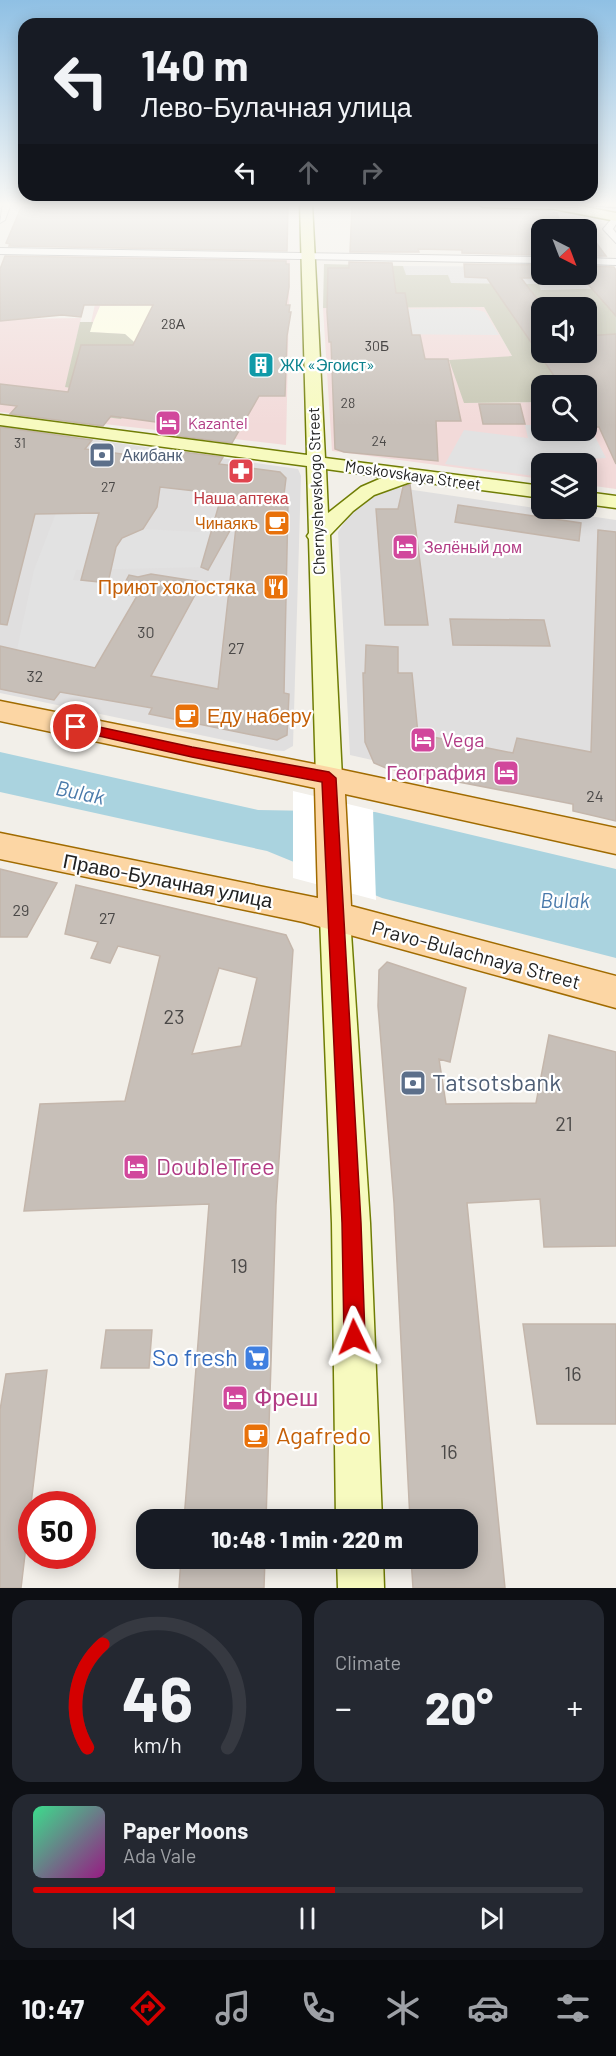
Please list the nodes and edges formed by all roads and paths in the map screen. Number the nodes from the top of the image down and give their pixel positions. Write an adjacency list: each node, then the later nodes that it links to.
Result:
1 (309, 277): 3 (main road, Chernyshevskogo Street)
2 (0, 420): 3 (main road, Moskovskaya Street)
3 (315, 461): 4 (main road, Moskovskaya Street); 8 (main road, Chernyshevskogo Street)
4 (419, 476): 5 (main road, Moskovskaya Street); 8 (main road)
5 (531, 491)
6 (597, 499): 7 (main road)
7 (616, 502)
8 (317, 536): 10 (main road, Chernyshevskogo Street)
9 (0, 711): 10 (main road)
10 (329, 789): 11 (main road); 13 (main road, Chernyshevskogo Street)
11 (616, 841)
12 (0, 846): 13 (main road, Право-Булачная улица)
13 (335, 904): 14 (main road, Pravo-Bulachnaya Street); 15 (main road, Chernyshevskogo Street)
14 (616, 992)
15 (359, 1509)
16 (360, 1569): 17 (main road)
17 (361, 1588)

